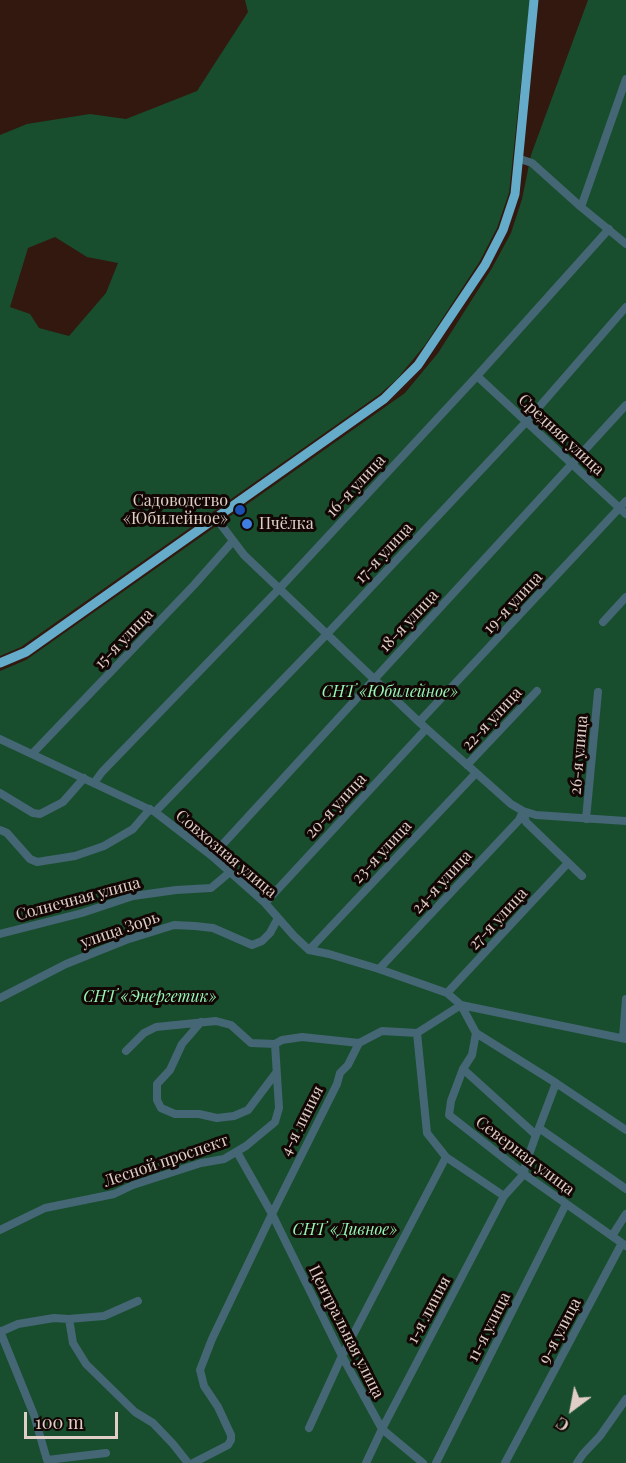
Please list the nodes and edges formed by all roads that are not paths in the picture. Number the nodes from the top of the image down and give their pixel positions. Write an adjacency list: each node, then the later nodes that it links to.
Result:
1 (534, 0): 3 (main road)
2 (626, 79): 4 (street)
3 (520, 159): 4 (street); 14 (main road)
4 (581, 207): 5 (street)
5 (609, 229): 6 (street); 8 (street, 16-я улица)
6 (626, 244)
7 (626, 307): 10 (street, 17-я улица)
8 (477, 376): 10 (street, Средняя улица); 16 (street, 16-я улица)
9 (626, 405): 11 (street, 18-я улица)
10 (526, 422): 11 (street, Средняя улица); 19 (street, 17-я улица)
11 (572, 464): 13 (street, Средняя улица); 21 (street, 18-я улица)
12 (626, 501): 13 (street, 19-я улица)
13 (623, 511): 24 (street, 19-я улица)
14 (216, 518): 15 (street); 20 (main road)
15 (233, 541): 16 (street); 27 (street, 15-я улица)
16 (279, 588): 19 (street); 31 (street, 16-я улица)
17 (626, 597): 18 (street)
18 (603, 622)
19 (327, 633): 21 (street); 33 (street, 17-я улица)
20 (0, 663)
21 (375, 679): 24 (street); 38 (street, 18-я улица)
22 (537, 691): 28 (street, 22-я улица)
23 (598, 692): 35 (street, 26-я улица)
24 (419, 722): 25 (street)
25 (426, 729): 28 (street); 42 (street, 20-я улица)
26 (0, 739): 27 (street, Совхозная улица)
27 (32, 754): 30 (street, Совхозная улица)
28 (467, 765): 29 (street)
29 (476, 773): 34 (street); 45 (street, 23-я улица)
30 (84, 778): 31 (street, Совхозная улица); 32 (street)
31 (94, 783): 33 (street, Совхозная улица)
32 (0, 794)
33 (152, 811): 37 (street, 17-я улица); 38 (street, Совхозная улица)
34 (523, 812): 35 (street); 39 (street); 46 (street, 24-я улица)
35 (586, 819): 36 (street)
36 (626, 821)
37 (0, 830)
38 (212, 856): 40 (street, Совхозная улица)
39 (568, 863): 41 (street); 47 (street, 27-я улица)
40 (230, 872): 42 (street, Совхозная улица); 44 (street, Солнечная улица)
41 (582, 876)
42 (265, 903): 43 (street, Совхозная улица)
43 (278, 918): 45 (street, Совхозная улица); 48 (street, улица Зорь)
44 (0, 934)
45 (309, 950): 46 (street)
46 (379, 969): 47 (street)
47 (447, 993): 50 (street)
48 (0, 998)
49 (626, 999): 54 (street)
50 (462, 1005): 52 (street); 53 (street); 54 (street)
51 (201, 1022): 56 (street); 57 (street); 59 (street)
52 (417, 1033): 55 (street); 64 (street)
53 (476, 1033): 58 (street); 60 (street)
54 (625, 1039)
55 (359, 1043): 56 (street); 70 (street, 4-я линия)
56 (275, 1044): 59 (street, Лесной проспект)
57 (126, 1051)
58 (463, 1069): 62 (street); 65 (street, Северная улица)
59 (276, 1072): 63 (street, Лесной проспект)
60 (555, 1083): 61 (street); 62 (street)
61 (626, 1130)
62 (538, 1131): 65 (street); 66 (street)
63 (237, 1152): 70 (street, Центральная улица); 71 (street, Лесной проспект)
64 (446, 1157): 67 (street); 77 (street)
65 (524, 1174): 67 (street, 1-я линия); 68 (street, Северная улица)
66 (626, 1189)
67 (504, 1196): 80 (street, 1-я линия)
68 (566, 1204): 72 (street, Северная улица); 86 (street, 11-я улица)
69 (626, 1214): 72 (street)
70 (272, 1215): 77 (street, Центральная улица); 83 (street, 4-я линия)
71 (0, 1230)
72 (612, 1236): 73 (street, Северная улица)
73 (624, 1244): 87 (street, 9-я улица)
74 (138, 1300): 75 (street)
75 (69, 1319): 76 (street); 82 (street)
76 (0, 1332): 81 (street)
77 (342, 1356): 79 (street); 80 (street, Центральная улица)
78 (626, 1399): 88 (street)
79 (309, 1428)
80 (381, 1429): 84 (street, 1-я линия); 85 (street)
81 (106, 1453)
82 (188, 1463)
83 (193, 1463)
84 (366, 1463)
85 (423, 1463)
86 (436, 1463)
87 (505, 1463)
88 (577, 1463)

